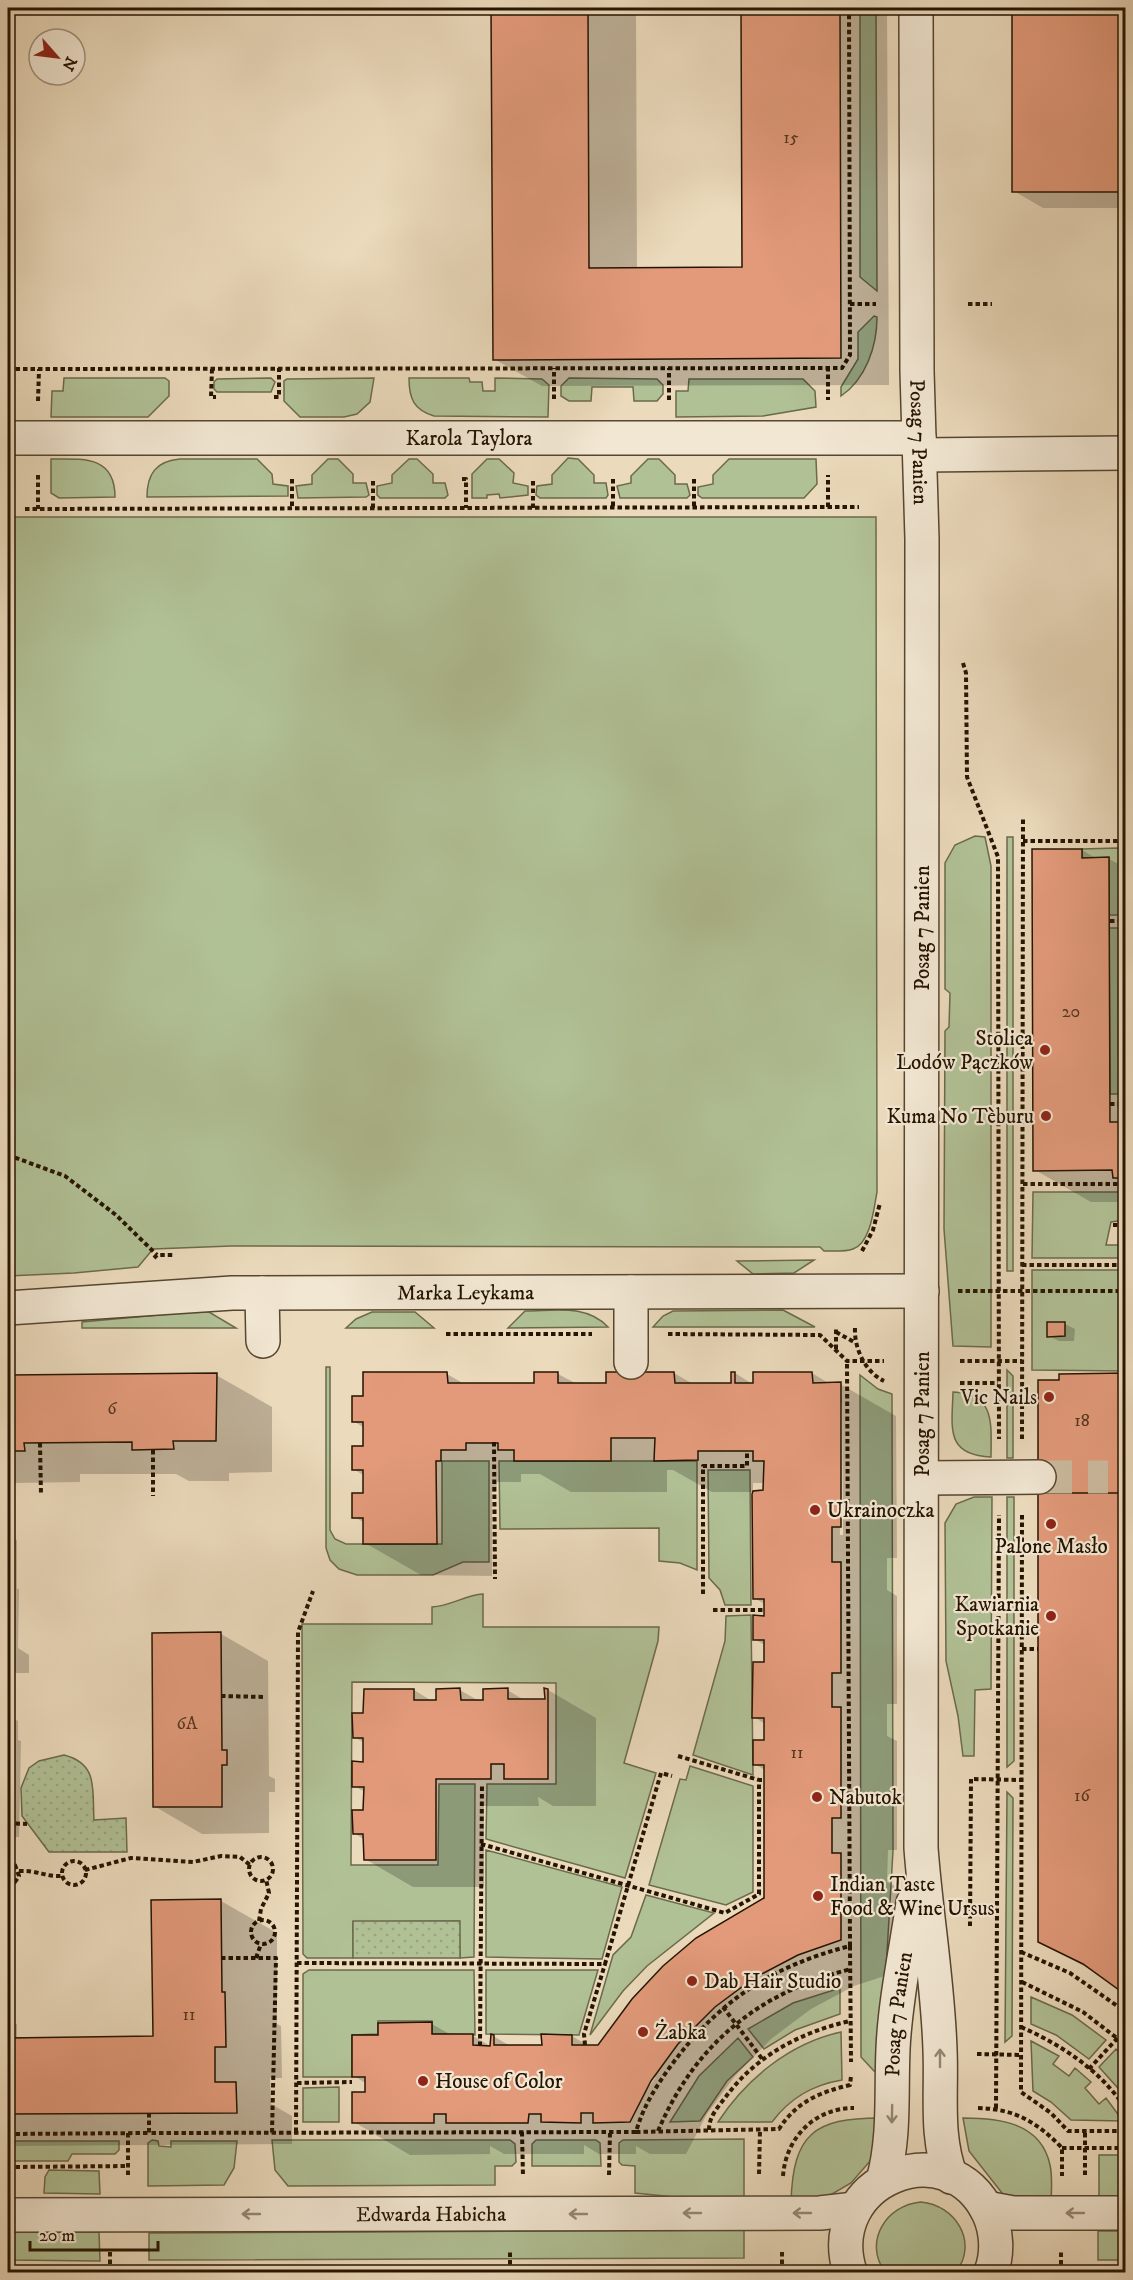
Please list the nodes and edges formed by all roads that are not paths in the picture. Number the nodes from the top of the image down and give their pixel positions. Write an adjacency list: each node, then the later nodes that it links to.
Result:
1 (916, 8): 3 (street, Posag 7 Panien)
2 (17, 438): 3 (street, Karola Taylora)
3 (920, 446): 4 (street, Karola Taylora); 5 (street, Posag 7 Panien)
4 (1125, 453)
5 (922, 1291): 6 (street, Marka Leykama); 12 (street, Posag 7 Panien)
6 (631, 1292): 7 (street, Marka Leykama); 10 (street)
7 (262, 1293): 8 (street, Marka Leykama); 9 (street)
8 (8, 1308)
9 (263, 1341)
10 (632, 1362)
11 (1030, 1477): 12 (street)
12 (922, 1478): 13 (street, Posag 7 Panien)
13 (921, 1848): 14 (street, Posag 7 Panien, one-way to 13); 15 (street, Posag 7 Panien, one-way to 15)
14 (951, 2177): 15 (street); 16 (street)
15 (883, 2181): 17 (street)
16 (986, 2208): 18 (street, one-way to 16); 21 (street)
17 (855, 2209): 19 (street, Edwarda Habicha, one-way to 19); 20 (street)
18 (1125, 2213)
19 (8, 2215)
20 (850, 2272)
21 (991, 2272)

